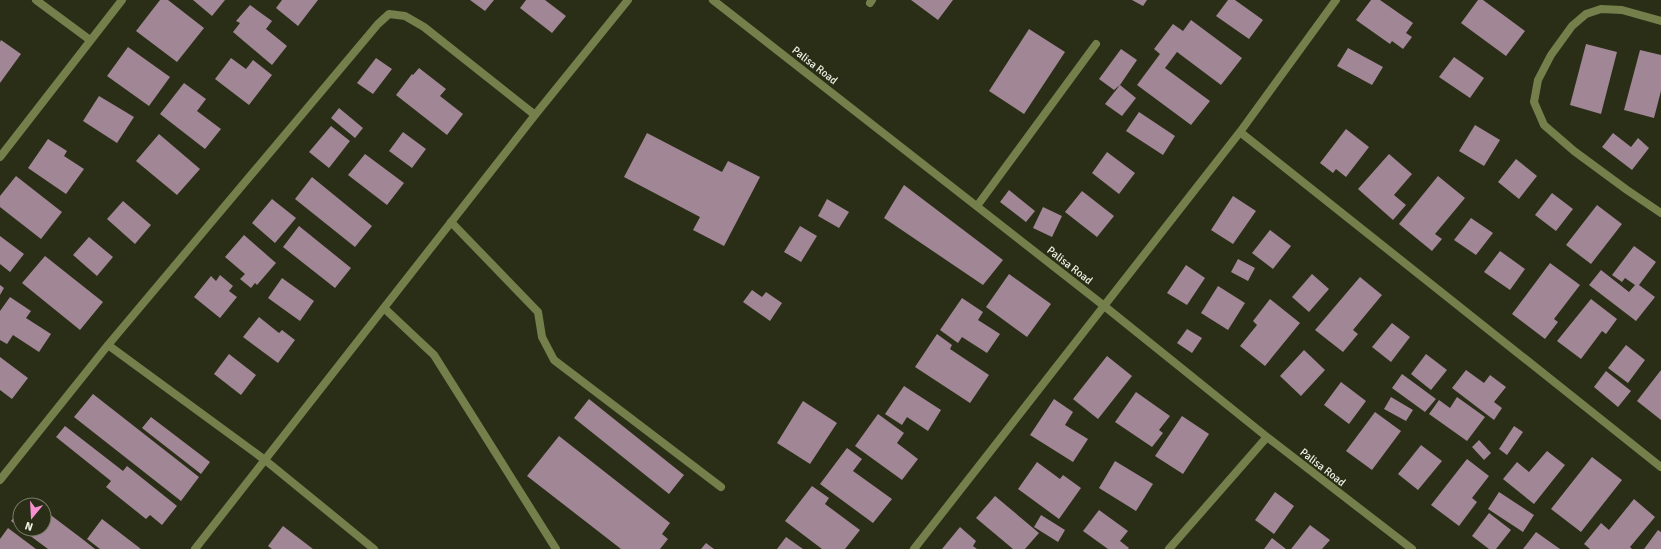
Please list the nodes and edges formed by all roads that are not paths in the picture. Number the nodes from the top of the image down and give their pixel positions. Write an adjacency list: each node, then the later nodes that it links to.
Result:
1 (36, 0): 7 (street)
2 (122, 0): 7 (street)
3 (628, 0): 9 (street)
4 (714, 0): 12 (street, Palisa Road)
5 (1336, 0): 10 (street)
6 (1661, 21): 13 (street)
7 (90, 40): 11 (street)
8 (1096, 44): 12 (street)
9 (535, 115): 14 (street); 17 (street)
10 (1240, 132): 15 (street); 20 (street)
11 (0, 157)
12 (977, 206): 15 (street, Palisa Road)
13 (1661, 213)
14 (451, 222): 16 (street); 22 (street)
15 (1103, 305): 18 (street, Palisa Road); 26 (street)
16 (384, 308): 19 (street); 25 (street)
17 (108, 345): 19 (street); 21 (street)
18 (1267, 437): 27 (street); 28 (street, Palisa Road)
19 (265, 460): 23 (street); 24 (street)
20 (1661, 467)
21 (0, 480)
22 (721, 487)
23 (195, 549)
24 (374, 549)
25 (556, 549)
26 (914, 549)
27 (1169, 549)
28 (1412, 549)

